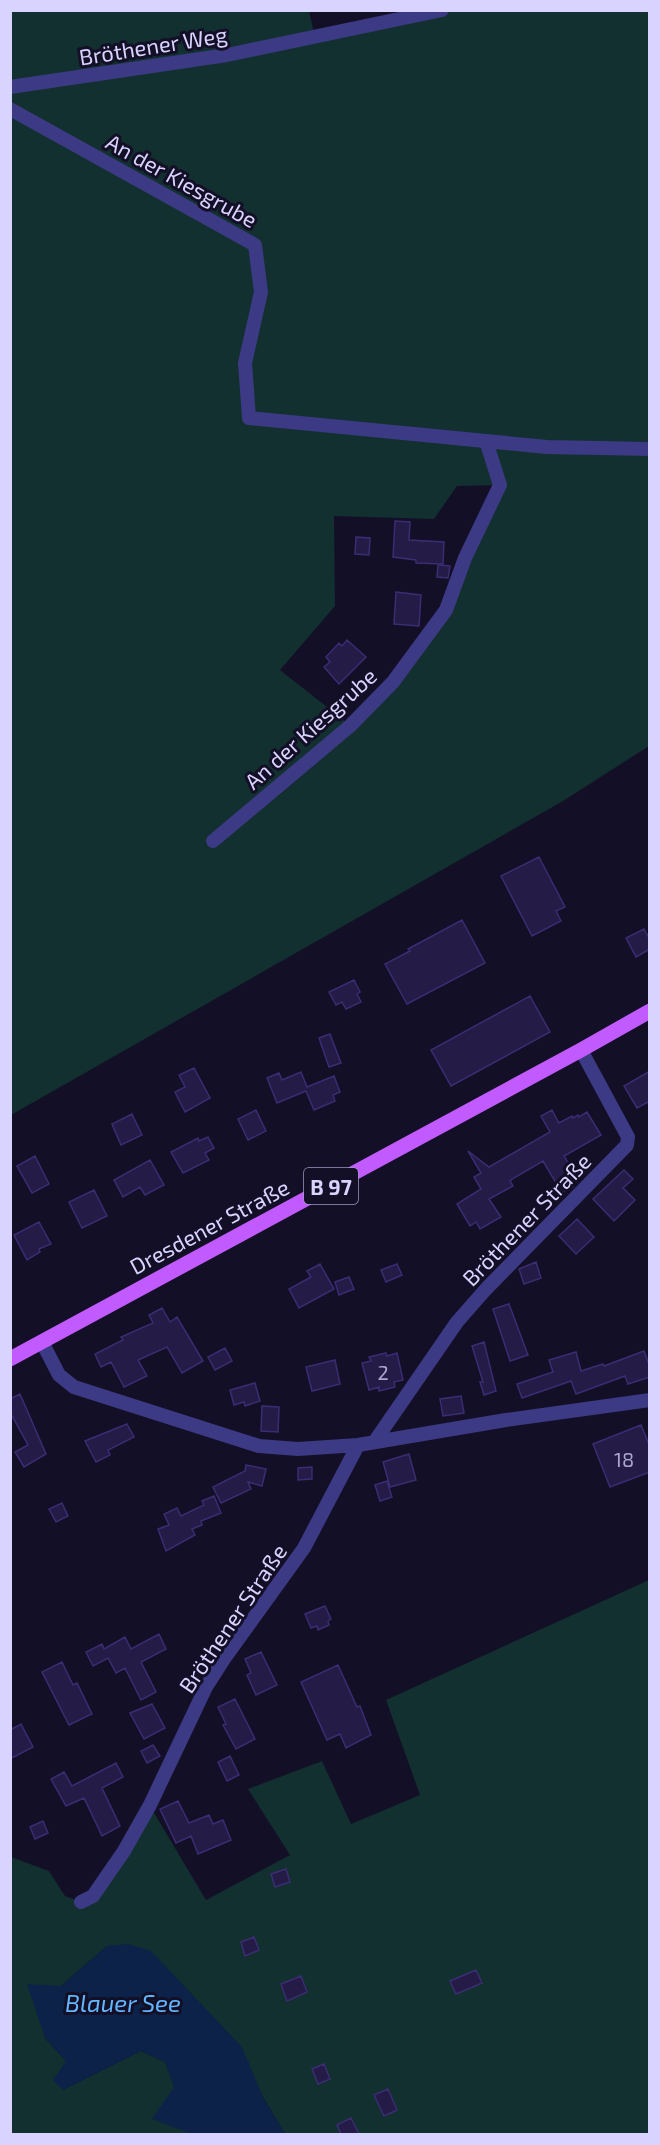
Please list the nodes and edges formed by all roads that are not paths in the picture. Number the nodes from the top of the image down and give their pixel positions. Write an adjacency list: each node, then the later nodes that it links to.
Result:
1 (442, 10): 2 (street, Bröthener Weg)
2 (10, 87)
3 (10, 109): 4 (street, An der Kiesgrube)
4 (486, 441): 5 (street, An der Kiesgrube); 6 (street, An der Kiesgrube)
5 (650, 449)
6 (213, 841)
7 (650, 1011): 8 (main road, Dresdener Straße / B 97)
8 (581, 1050): 9 (main road, Dresdener Straße / B 97); 12 (street, Bröthener Straße)
9 (42, 1342): 10 (main road, Dresdener Straße / B 97); 13 (street)
10 (10, 1359)
11 (650, 1400): 12 (street)
12 (375, 1442): 13 (street)
13 (358, 1445): 14 (street, Bröthener Straße)
14 (81, 1902)

